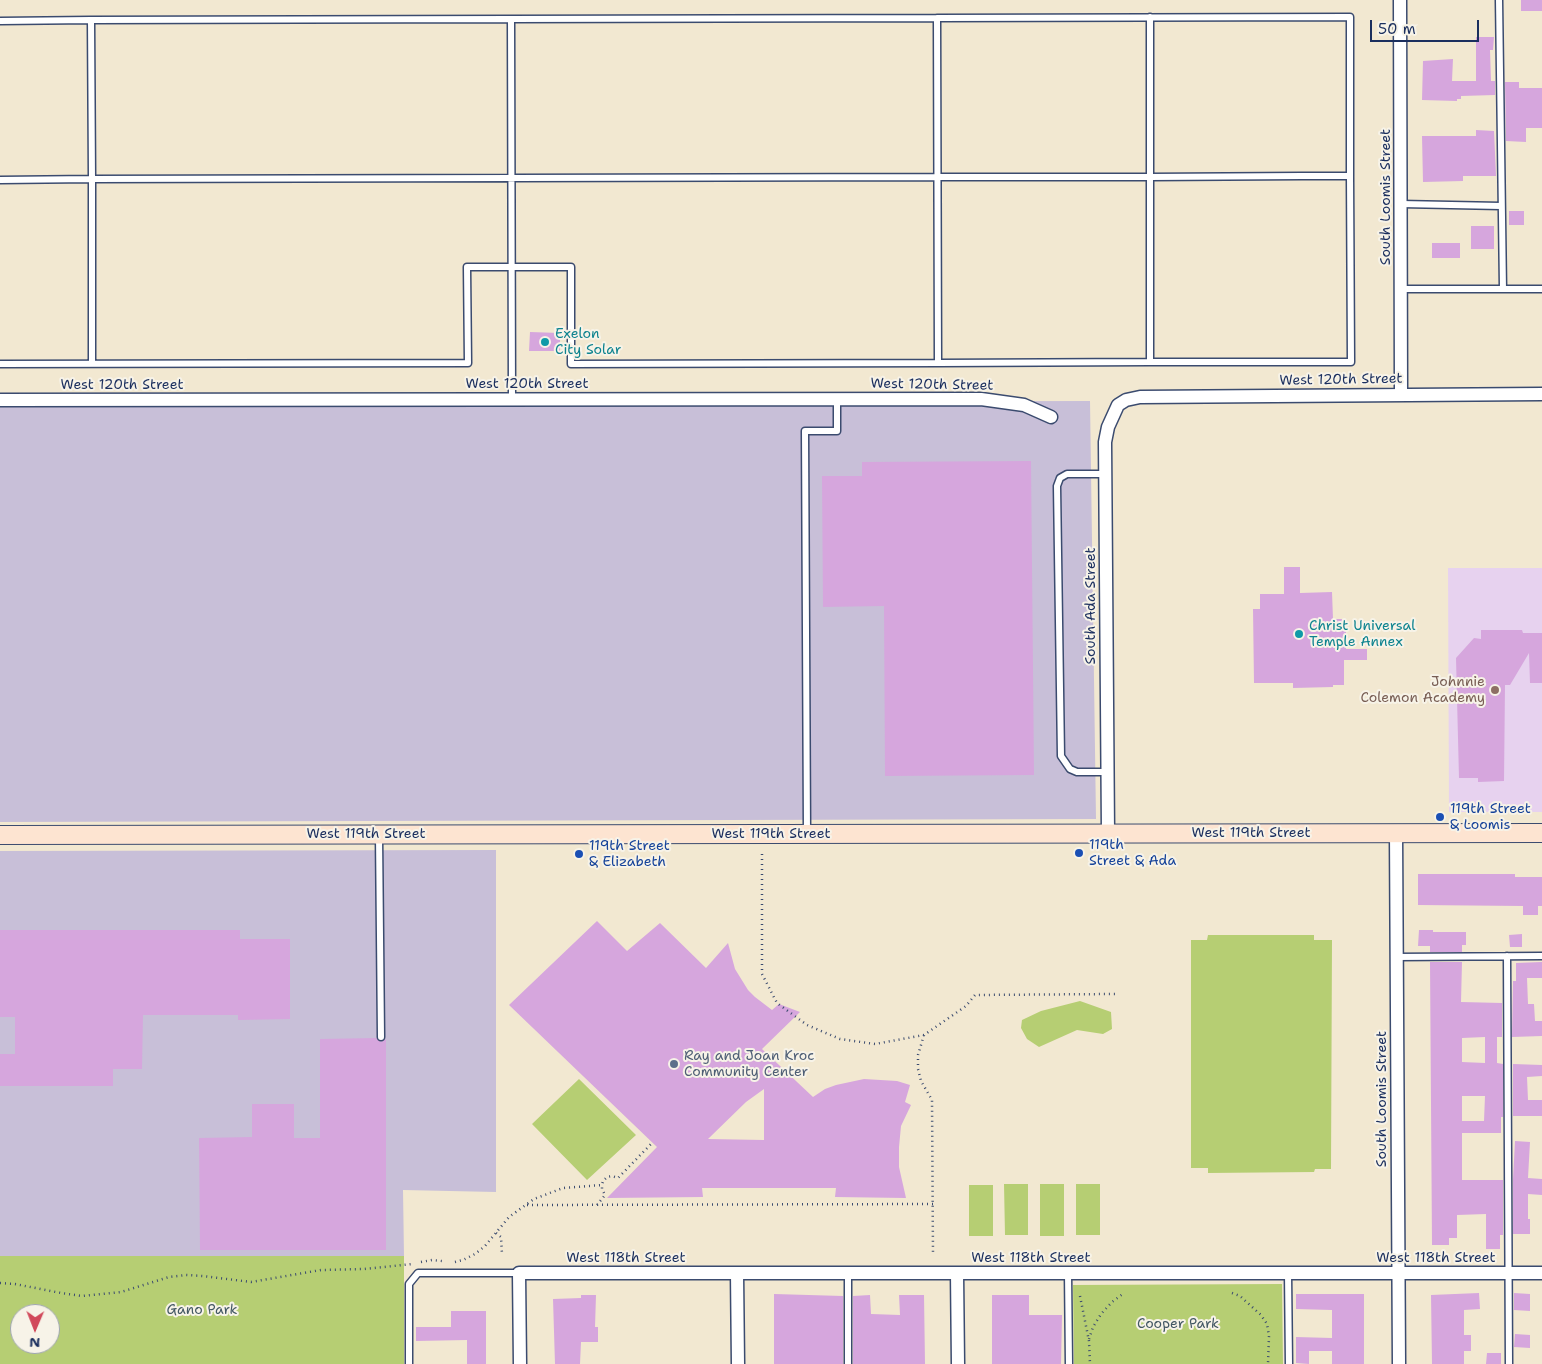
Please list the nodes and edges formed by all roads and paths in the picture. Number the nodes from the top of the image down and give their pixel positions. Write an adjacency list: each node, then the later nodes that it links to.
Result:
1 (1400, 0): 14 (street, South Loomis Street)
2 (1498, 0): 15 (lane)
3 (1150, 17): 4 (lane); 8 (lane); 10 (lane)
4 (937, 18): 5 (lane); 9 (lane)
5 (511, 19): 7 (lane); 11 (lane)
6 (0, 20): 7 (lane)
7 (91, 20): 12 (lane)
8 (1350, 176): 10 (lane); 20 (lane)
9 (937, 177): 10 (lane); 11 (lane); 21 (lane)
10 (1150, 177): 20 (lane)
11 (511, 178): 12 (lane); 16 (lane)
12 (92, 179): 13 (lane); 23 (lane)
13 (0, 180)
14 (1400, 204): 15 (lane); 17 (street, South Loomis Street)
15 (1502, 206): 18 (lane)
16 (512, 267): 21 (lane); 23 (lane); 27 (lane)
17 (1401, 289): 18 (lane); 24 (street, South Loomis Street)
18 (1502, 289): 19 (lane)
19 (1542, 289)
20 (1150, 362): 21 (lane)
21 (938, 363)
22 (0, 364): 23 (lane)
23 (92, 364)
24 (1401, 394): 25 (street, West 120th Street); 26 (street, West 120th Street)
25 (1542, 394)
26 (1140, 397): 31 (street, South Ada Street)
27 (512, 399): 28 (street, West 120th Street); 29 (street, West 120th Street)
28 (837, 399): 30 (street, West 120th Street); 37 (lane)
29 (0, 400)
30 (1051, 417)
31 (1105, 474): 32 (street, South Ada Street); 32 (lane)
32 (1107, 772): 34 (street, South Ada Street)
33 (1542, 832): 35 (street, West 119th Street)
34 (1108, 833): 35 (street, West 119th Street); 37 (street, West 119th Street)
35 (1396, 833): 40 (street, South Loomis Street)
36 (378, 834): 37 (street, West 119th Street); 38 (street, West 119th Street); 45 (lane)
37 (807, 834)
38 (0, 835)
39 (762, 854): 44 (path)
40 (1396, 956): 41 (lane); 62 (street, South Loomis Street)
41 (1507, 956): 42 (lane); 63 (lane)
42 (1542, 956)
43 (1115, 994): 44 (path)
44 (924, 1035): 48 (path)
45 (381, 1037)
46 (652, 1143): 47 (path)
47 (602, 1185): 49 (path); 50 (path)
48 (933, 1204): 50 (path); 53 (path)
49 (525, 1205): 50 (path); 51 (path)
50 (597, 1205)
51 (496, 1232): 52 (path); 55 (path)
52 (502, 1254)
53 (933, 1254)
54 (442, 1262): 65 (path)
55 (451, 1263)
56 (519, 1273): 57 (street, West 118th Street); 70 (lane); 71 (street)
57 (737, 1273): 58 (street, West 118th Street); 72 (street)
58 (848, 1273): 59 (street, West 118th Street); 73 (lane)
59 (957, 1273): 60 (street, West 118th Street); 74 (street)
60 (1068, 1273): 61 (street, West 118th Street); 75 (lane)
61 (1288, 1273): 62 (street, West 118th Street); 78 (lane)
62 (1398, 1273): 63 (street, West 118th Street); 79 (street, South Loomis Street)
63 (1509, 1273): 64 (street, West 118th Street); 80 (lane)
64 (1542, 1273)
65 (0, 1283)
66 (1232, 1292): 77 (path)
67 (1079, 1293): 69 (path)
68 (1124, 1293): 69 (path)
69 (1089, 1340): 76 (path)
70 (410, 1364)
71 (520, 1364)
72 (738, 1364)
73 (848, 1364)
74 (958, 1364)
75 (1069, 1364)
76 (1090, 1364)
77 (1268, 1364)
78 (1289, 1364)
79 (1399, 1364)
80 (1509, 1364)

